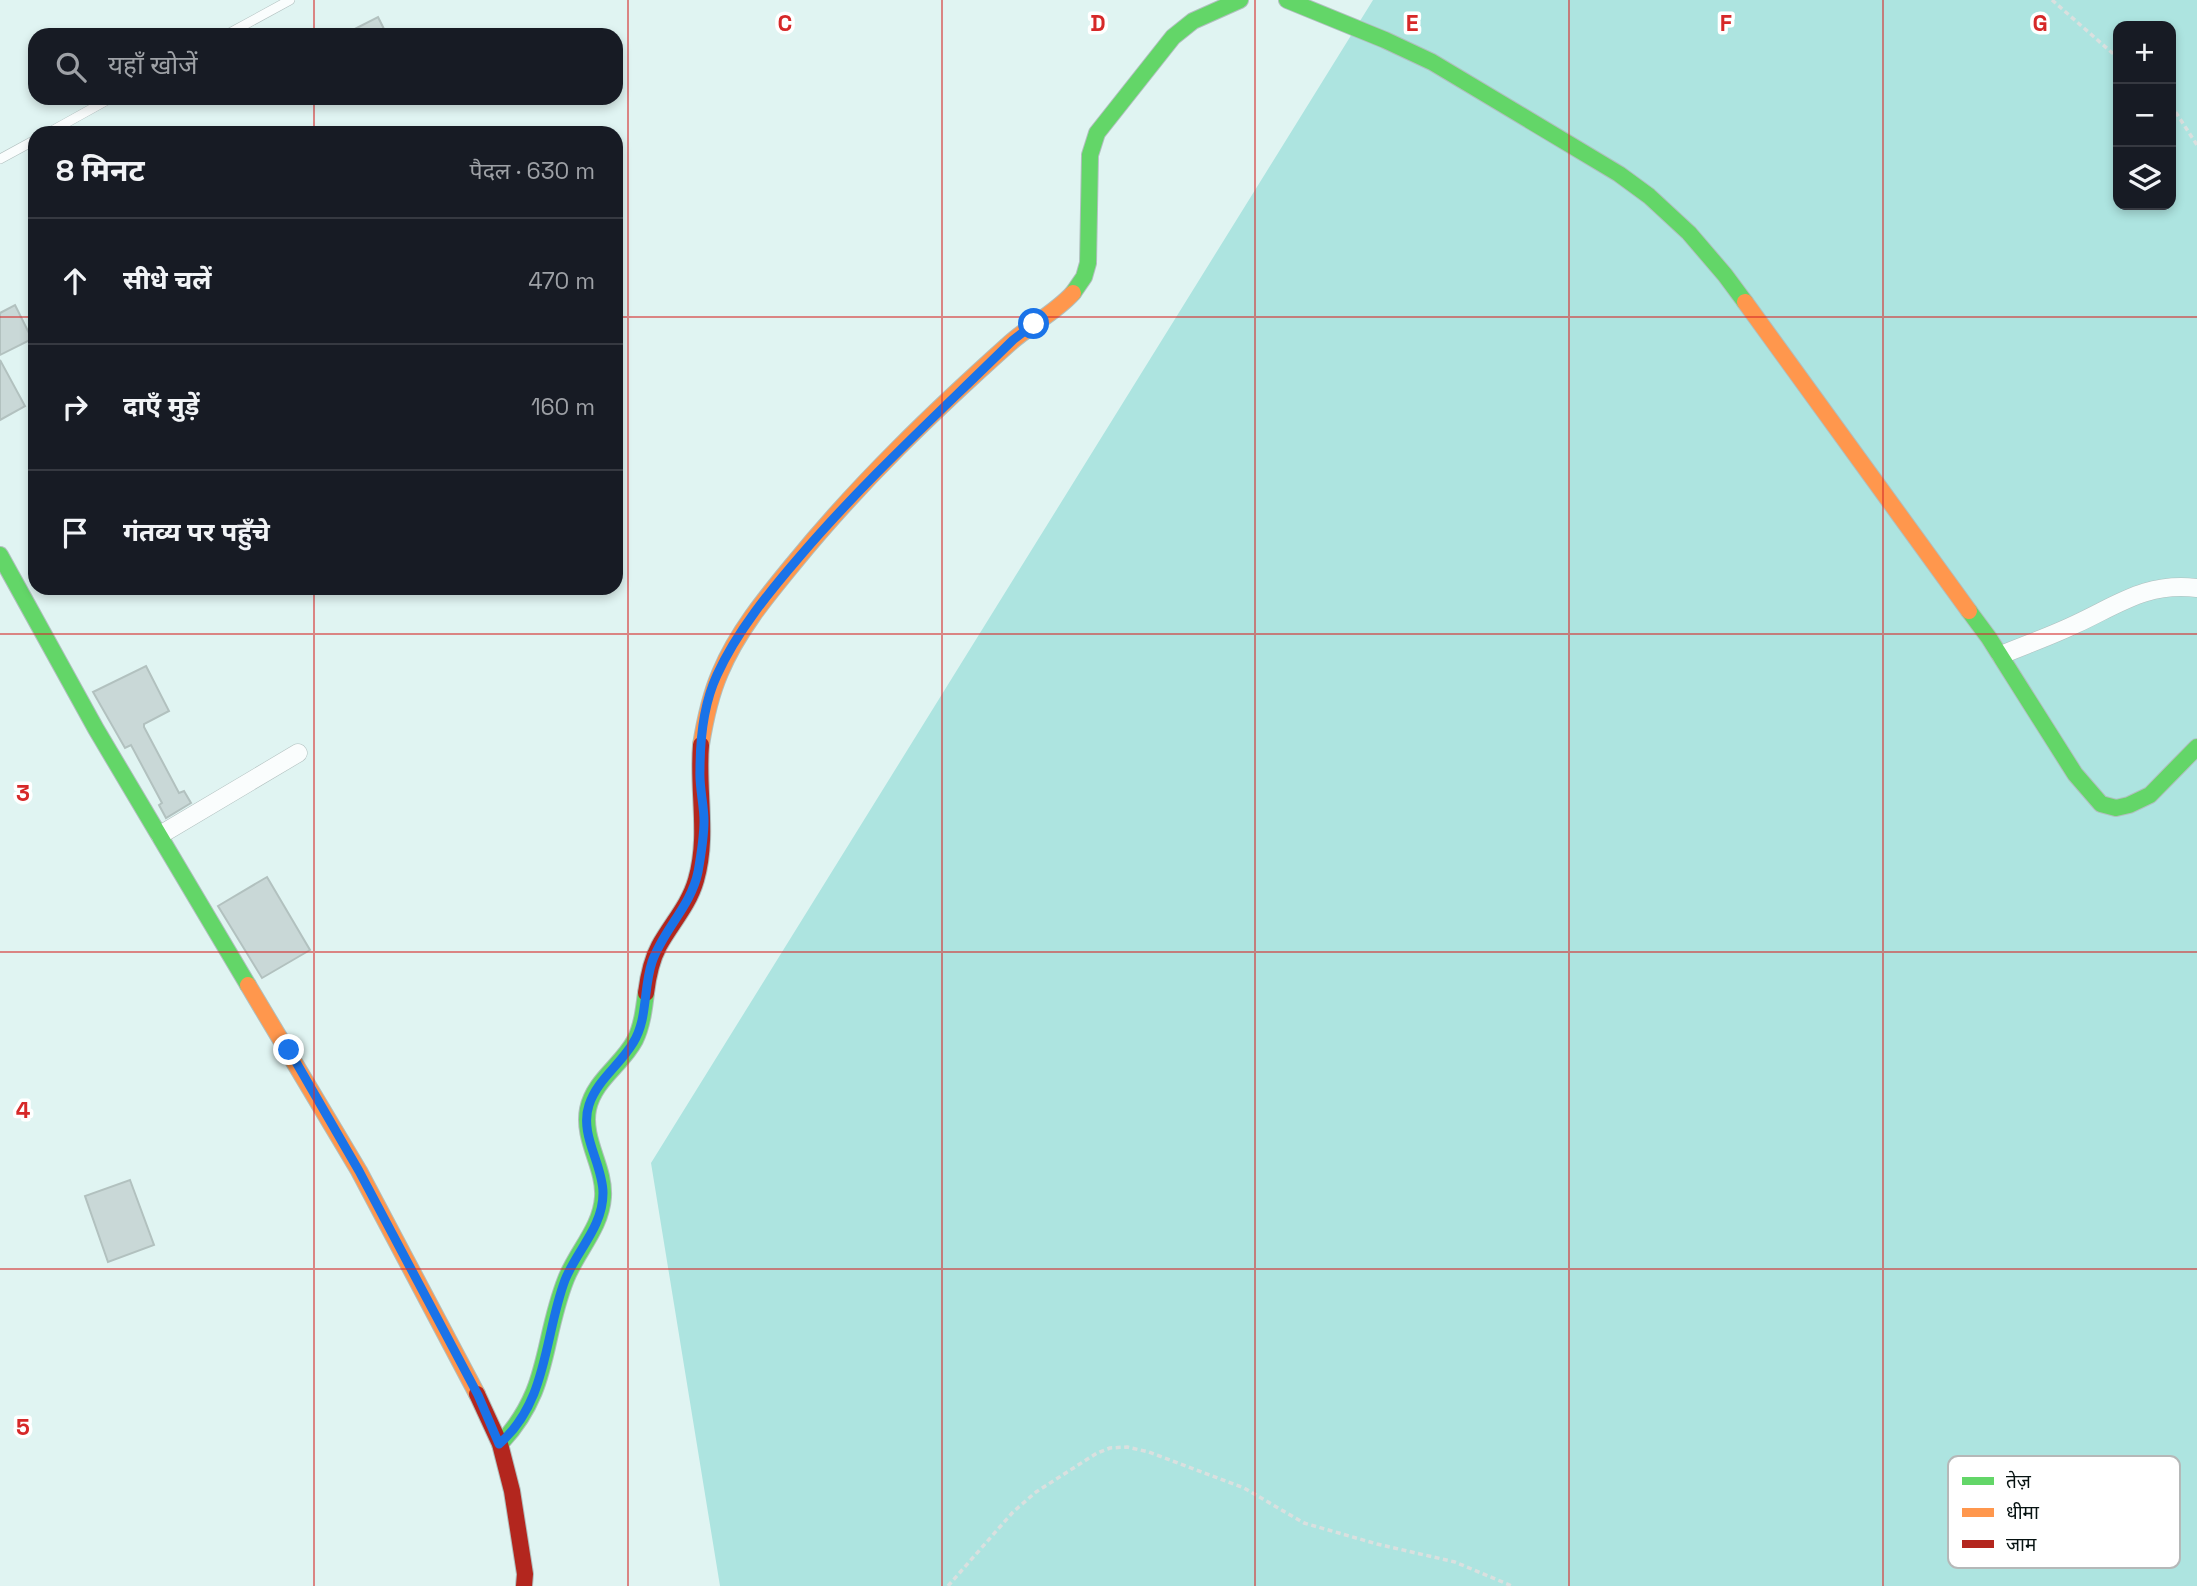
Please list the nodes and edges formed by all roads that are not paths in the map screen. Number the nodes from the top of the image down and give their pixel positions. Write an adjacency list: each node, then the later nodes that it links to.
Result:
1 (290, 0): 4 (lane)
2 (1240, 0): 15 (street)
3 (1287, 0): 11 (street)
4 (239, 28)
5 (98, 105): 6 (lane)
6 (60, 126)
7 (28, 144): 8 (lane)
8 (0, 159)
9 (0, 555): 14 (street)
10 (2197, 588): 11 (street)
11 (2001, 655): 12 (street)
12 (2197, 747)
13 (298, 753): 14 (street)
14 (160, 835): 15 (street)
15 (499, 1444): 16 (street)
16 (524, 1586)

